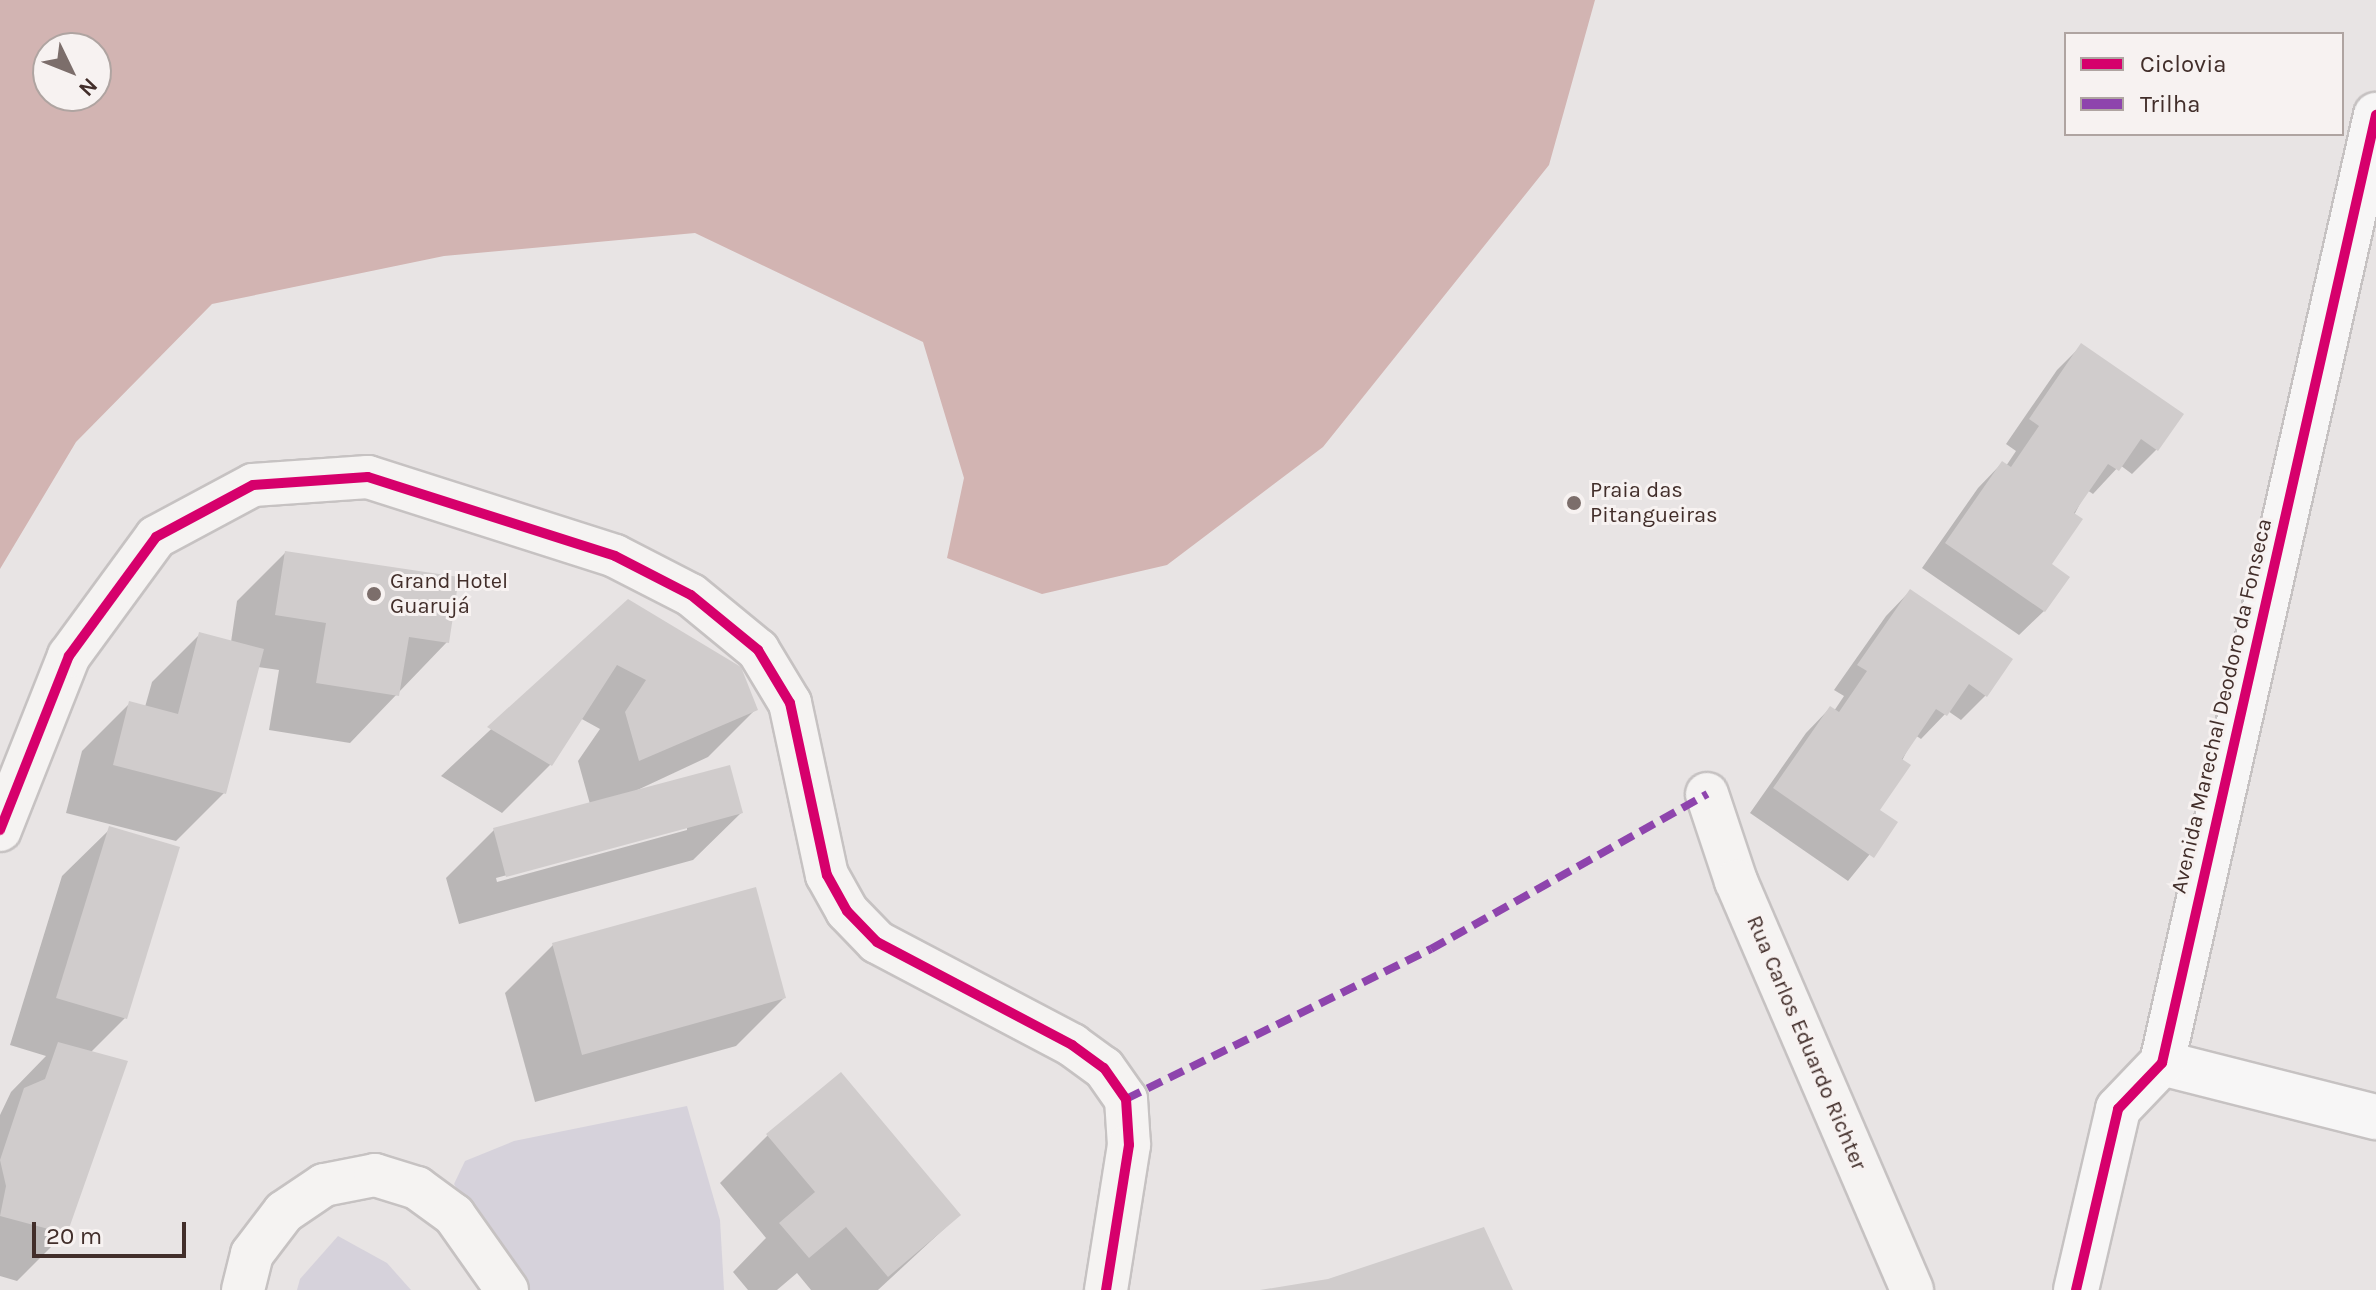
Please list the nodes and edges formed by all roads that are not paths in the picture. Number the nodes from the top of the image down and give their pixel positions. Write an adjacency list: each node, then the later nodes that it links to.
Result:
1 (2374, 137): 4 (main road, Avenida Marechal Deodoro da Fonseca)
2 (1707, 794): 9 (street, Rua Carlos Eduardo Richter)
3 (0, 830): 8 (street)
4 (2162, 1063): 5 (main road); 10 (main road)
5 (2376, 1117)
6 (243, 1290): 7 (street)
7 (507, 1290)
8 (1106, 1290)
9 (1912, 1290)
10 (2076, 1290)

